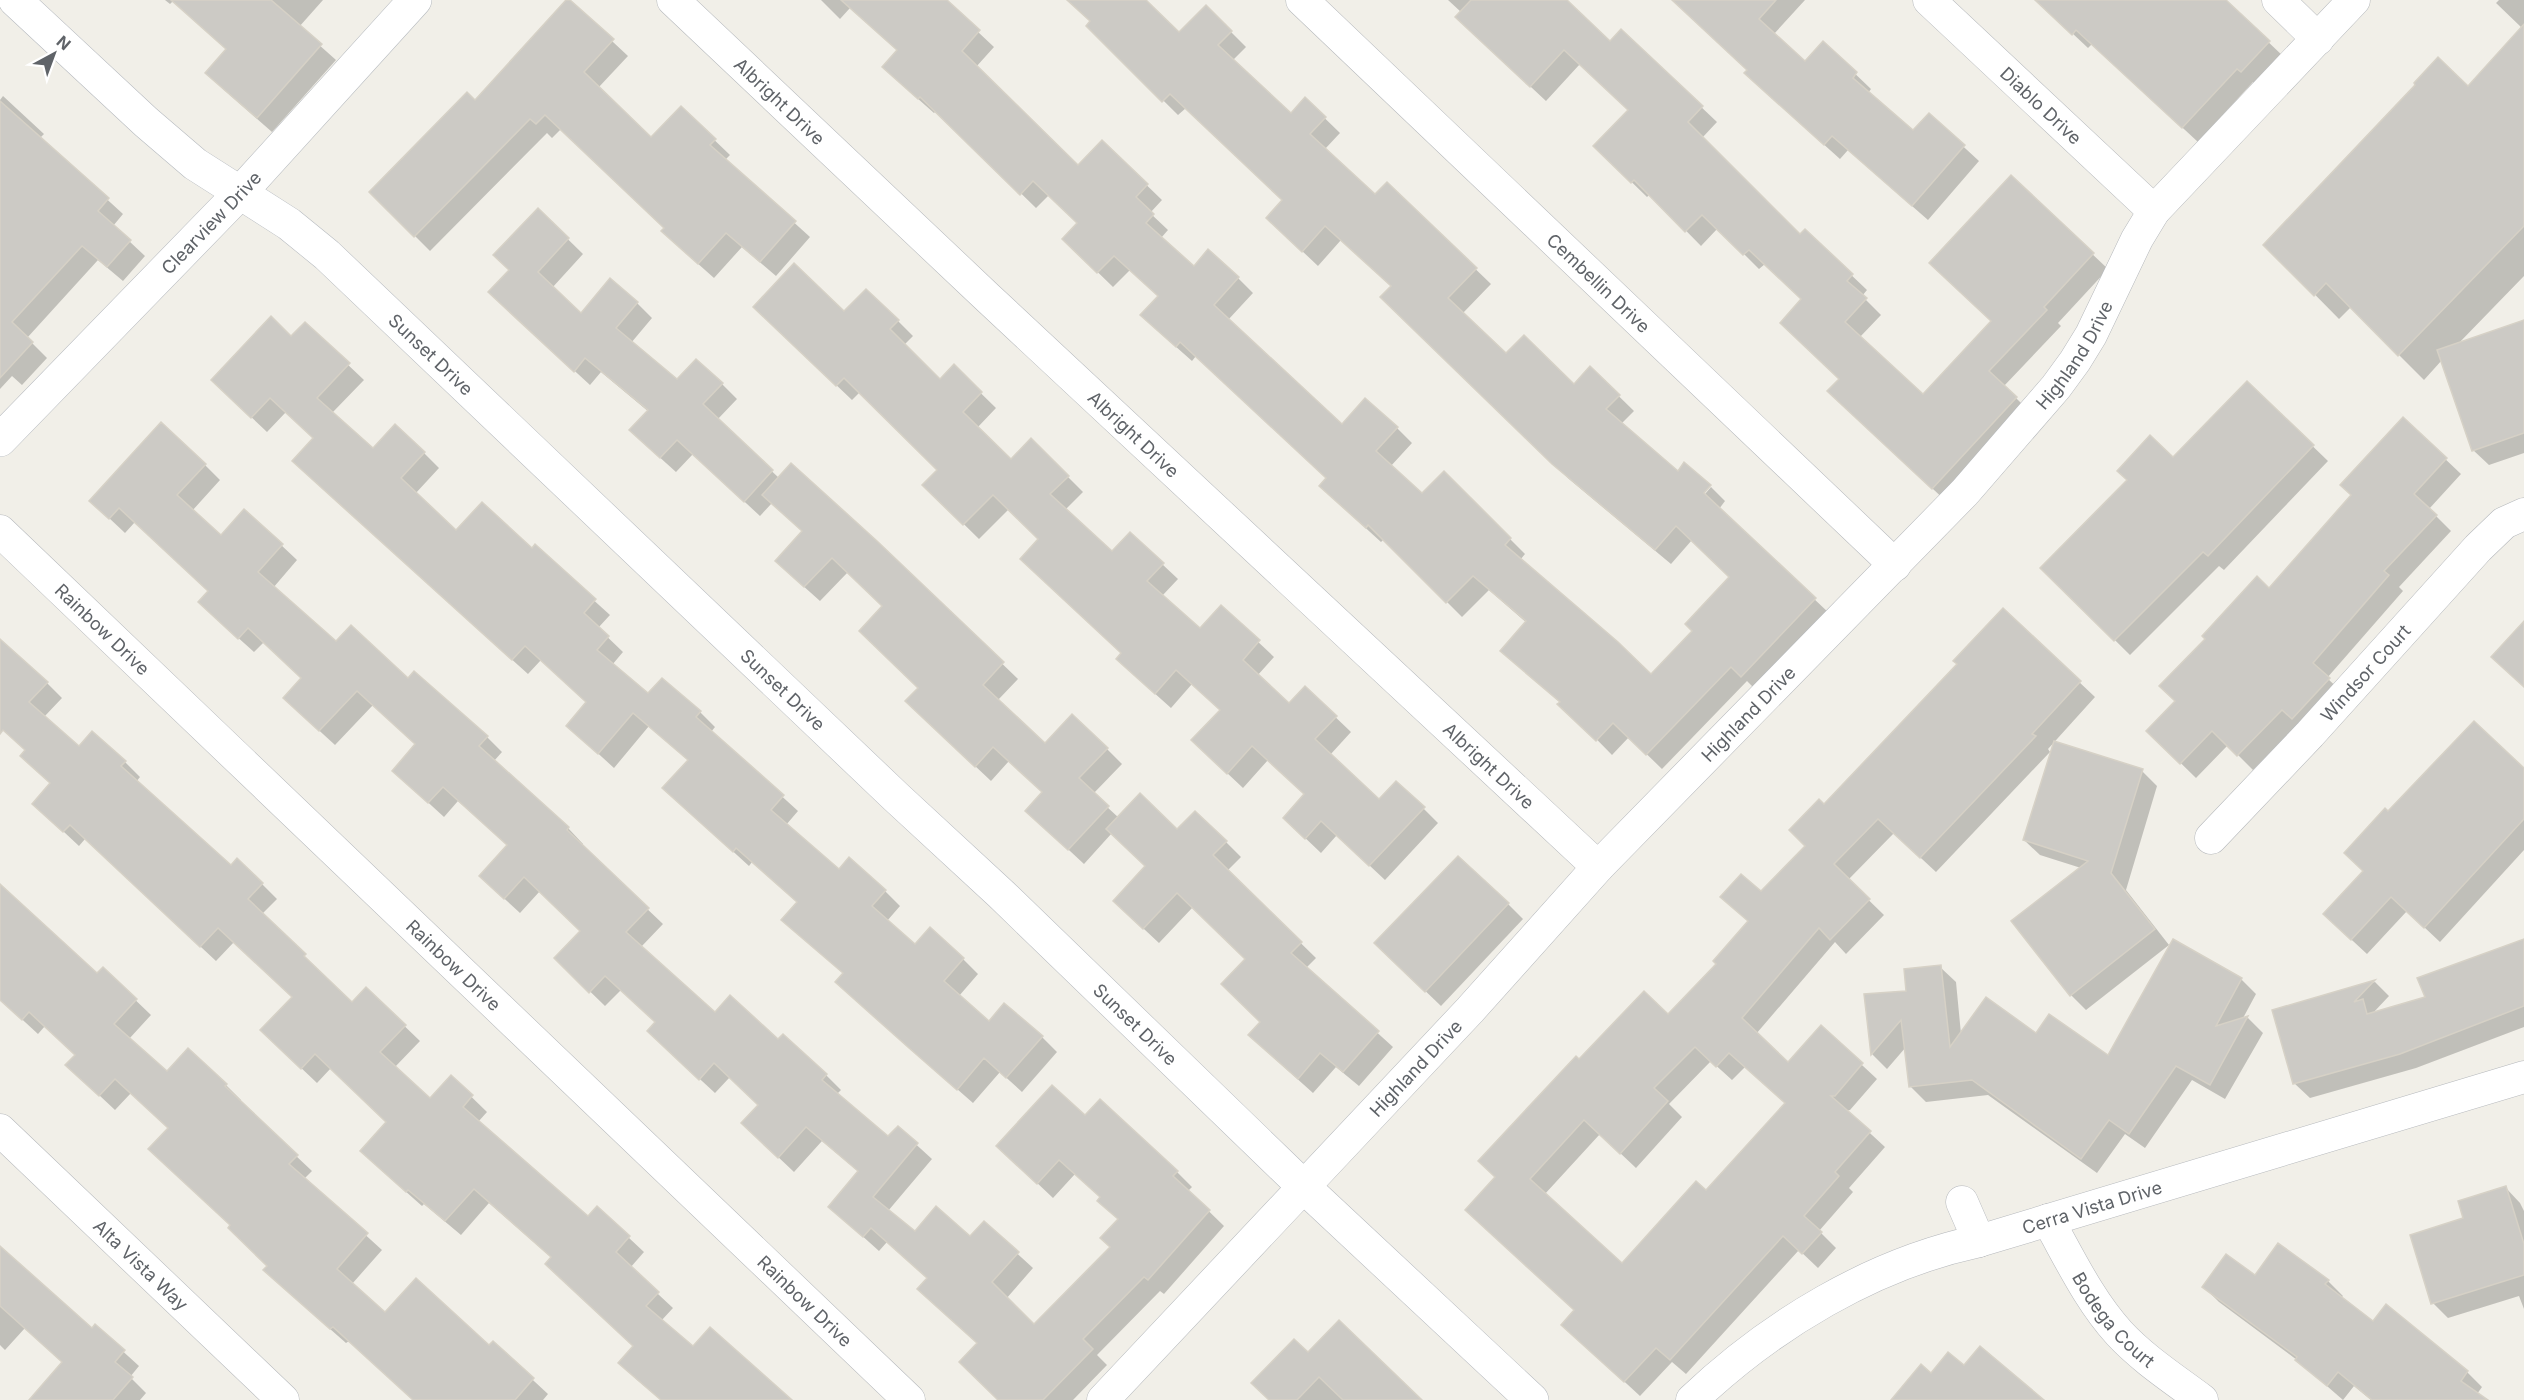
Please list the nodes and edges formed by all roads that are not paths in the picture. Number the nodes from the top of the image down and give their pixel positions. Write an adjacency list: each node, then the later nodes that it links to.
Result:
1 (15, 0): 9 (street, Sunset Drive)
2 (415, 0): 9 (street, Clearview Drive)
3 (673, 0): 16 (street, Albright Drive)
4 (1302, 0): 14 (street, Cembellin Drive)
5 (1929, 0): 10 (street, Diablo Drive)
6 (2278, 0): 8 (street)
7 (2354, 0): 8 (street, Highland Drive)
8 (2318, 39): 10 (street, Highland Drive)
9 (238, 194): 11 (street, Clearview Drive); 19 (street, Sunset Drive)
10 (2154, 211): 14 (street, Highland Drive)
11 (0, 440)
12 (2524, 513): 15 (street, Windsor Court)
13 (0, 531): 24 (street, Rainbow Drive)
14 (1895, 565): 16 (street, Highland Drive)
15 (2211, 838)
16 (1598, 867): 19 (street, Highland Drive)
17 (2524, 1077): 21 (street, Cerra Vista Drive)
18 (0, 1130): 23 (street, Alta Vista Way)
19 (1304, 1187): 25 (street, Highland Drive); 26 (street, Sunset Drive)
20 (1962, 1202): 22 (street)
21 (2048, 1220): 22 (street, Cerra Vista Drive); 28 (street, Bodega Court)
22 (1979, 1242): 27 (street, Cerra Vista Drive)
23 (283, 1400)
24 (909, 1400)
25 (1103, 1400)
26 (1532, 1400)
27 (1692, 1400)
28 (2202, 1400)

